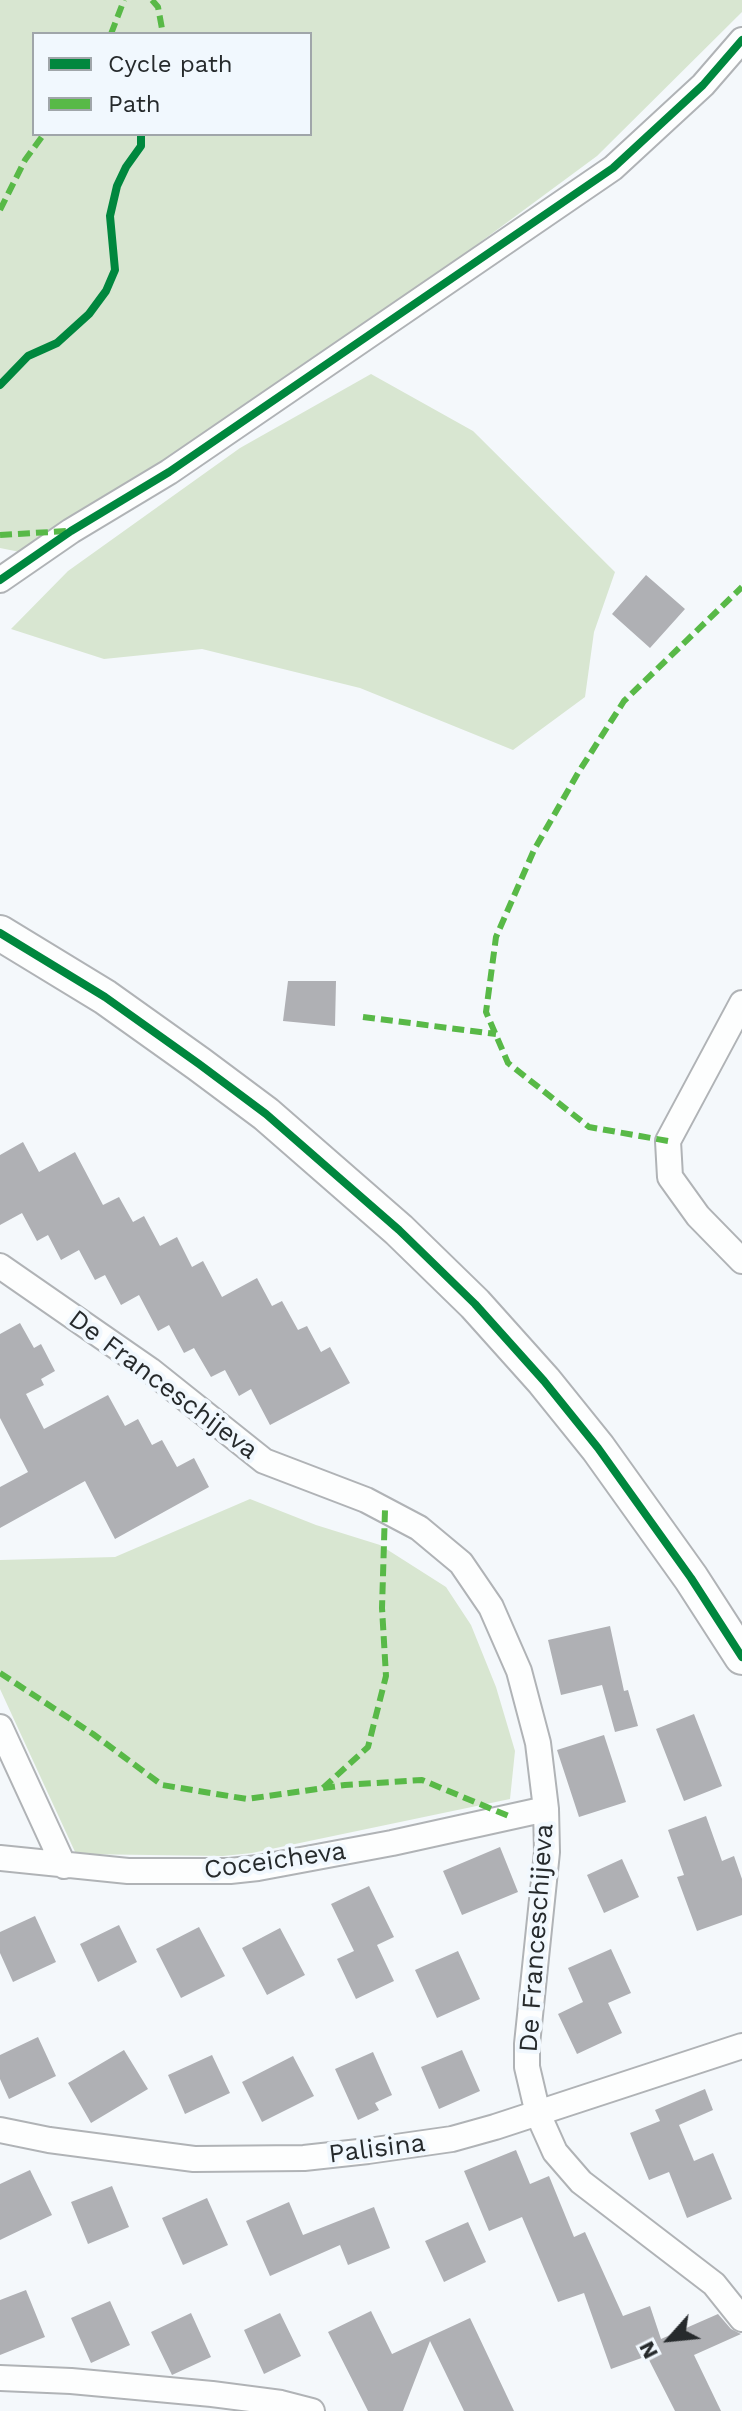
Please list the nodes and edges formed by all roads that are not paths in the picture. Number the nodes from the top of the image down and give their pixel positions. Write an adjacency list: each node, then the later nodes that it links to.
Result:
1 (742, 40): 2 (street)
2 (0, 580)
3 (0, 933): 7 (main road)
4 (742, 1003): 5 (street)
5 (742, 1261)
6 (0, 1266): 9 (street, De Franceschijeva)
7 (742, 1657)
8 (0, 1727): 11 (street)
9 (546, 1809): 11 (street, Coceicheva); 13 (street, De Franceschijeva)
10 (0, 1858): 11 (street, Coceicheva)
11 (64, 1866)
12 (742, 2046): 13 (street, Palisina)
13 (538, 2114): 14 (street, Palisina); 15 (street, De Franceschijeva)
14 (0, 2130)
15 (742, 2319)
16 (0, 2378): 17 (street)
17 (312, 2411)

